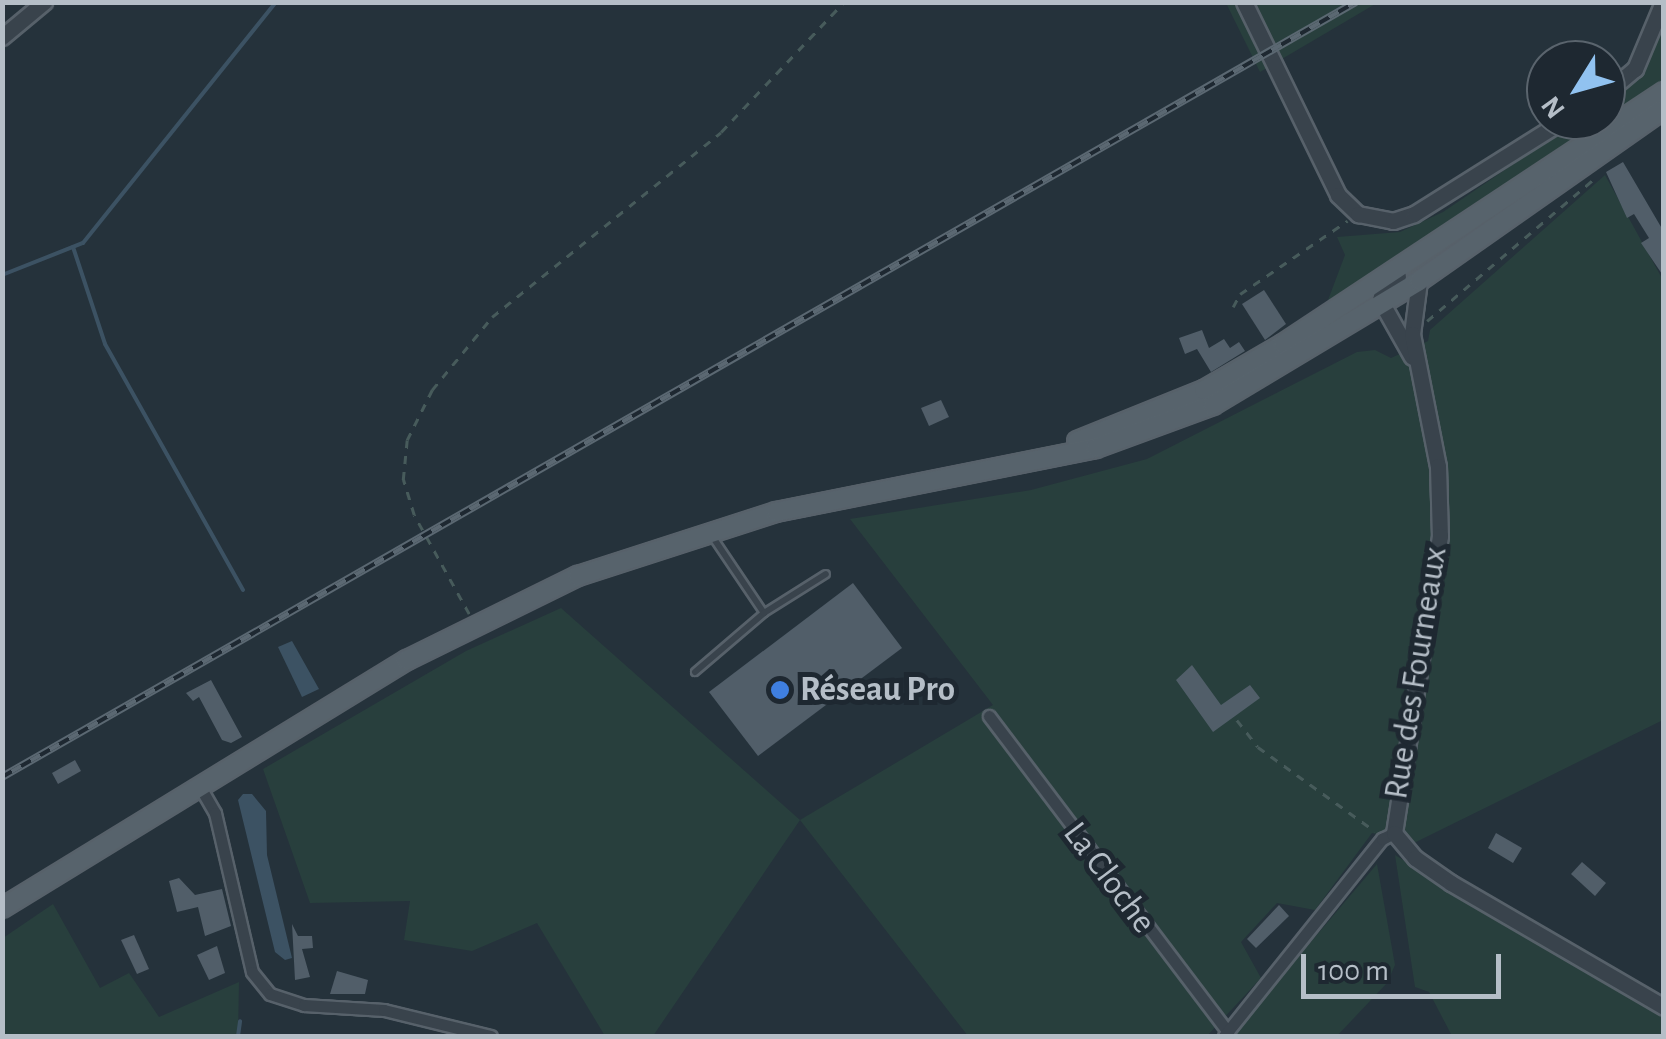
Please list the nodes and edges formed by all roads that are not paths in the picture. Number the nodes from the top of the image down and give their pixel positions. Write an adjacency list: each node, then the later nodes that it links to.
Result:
1 (44, 2): 4 (street)
2 (1244, 2): 8 (street)
3 (1663, 2): 5 (street)
4 (2, 38)
5 (1626, 76)
6 (1664, 92): 9 (main road)
7 (1664, 109): 10 (main road)
8 (1532, 140)
9 (1567, 155): 11 (street); 13 (main road)
10 (1419, 281): 11 (main road); 12 (street, Rue des Fourneaux)
11 (1382, 305): 12 (street); 13 (main road)
12 (1420, 372): 20 (street, Rue des Fourneaux)
13 (1040, 456): 14 (main road)
14 (709, 531): 16 (lane); 19 (main road)
15 (826, 574): 16 (lane)
16 (764, 613): 17 (lane)
17 (695, 672)
18 (989, 716): 23 (street, La Cloche)
19 (200, 787): 21 (main road); 24 (street)
20 (1388, 836): 22 (street, Rue des Fourneaux); 23 (street)
21 (2, 908)
22 (1664, 1006)
23 (1226, 1034)
24 (491, 1036)

